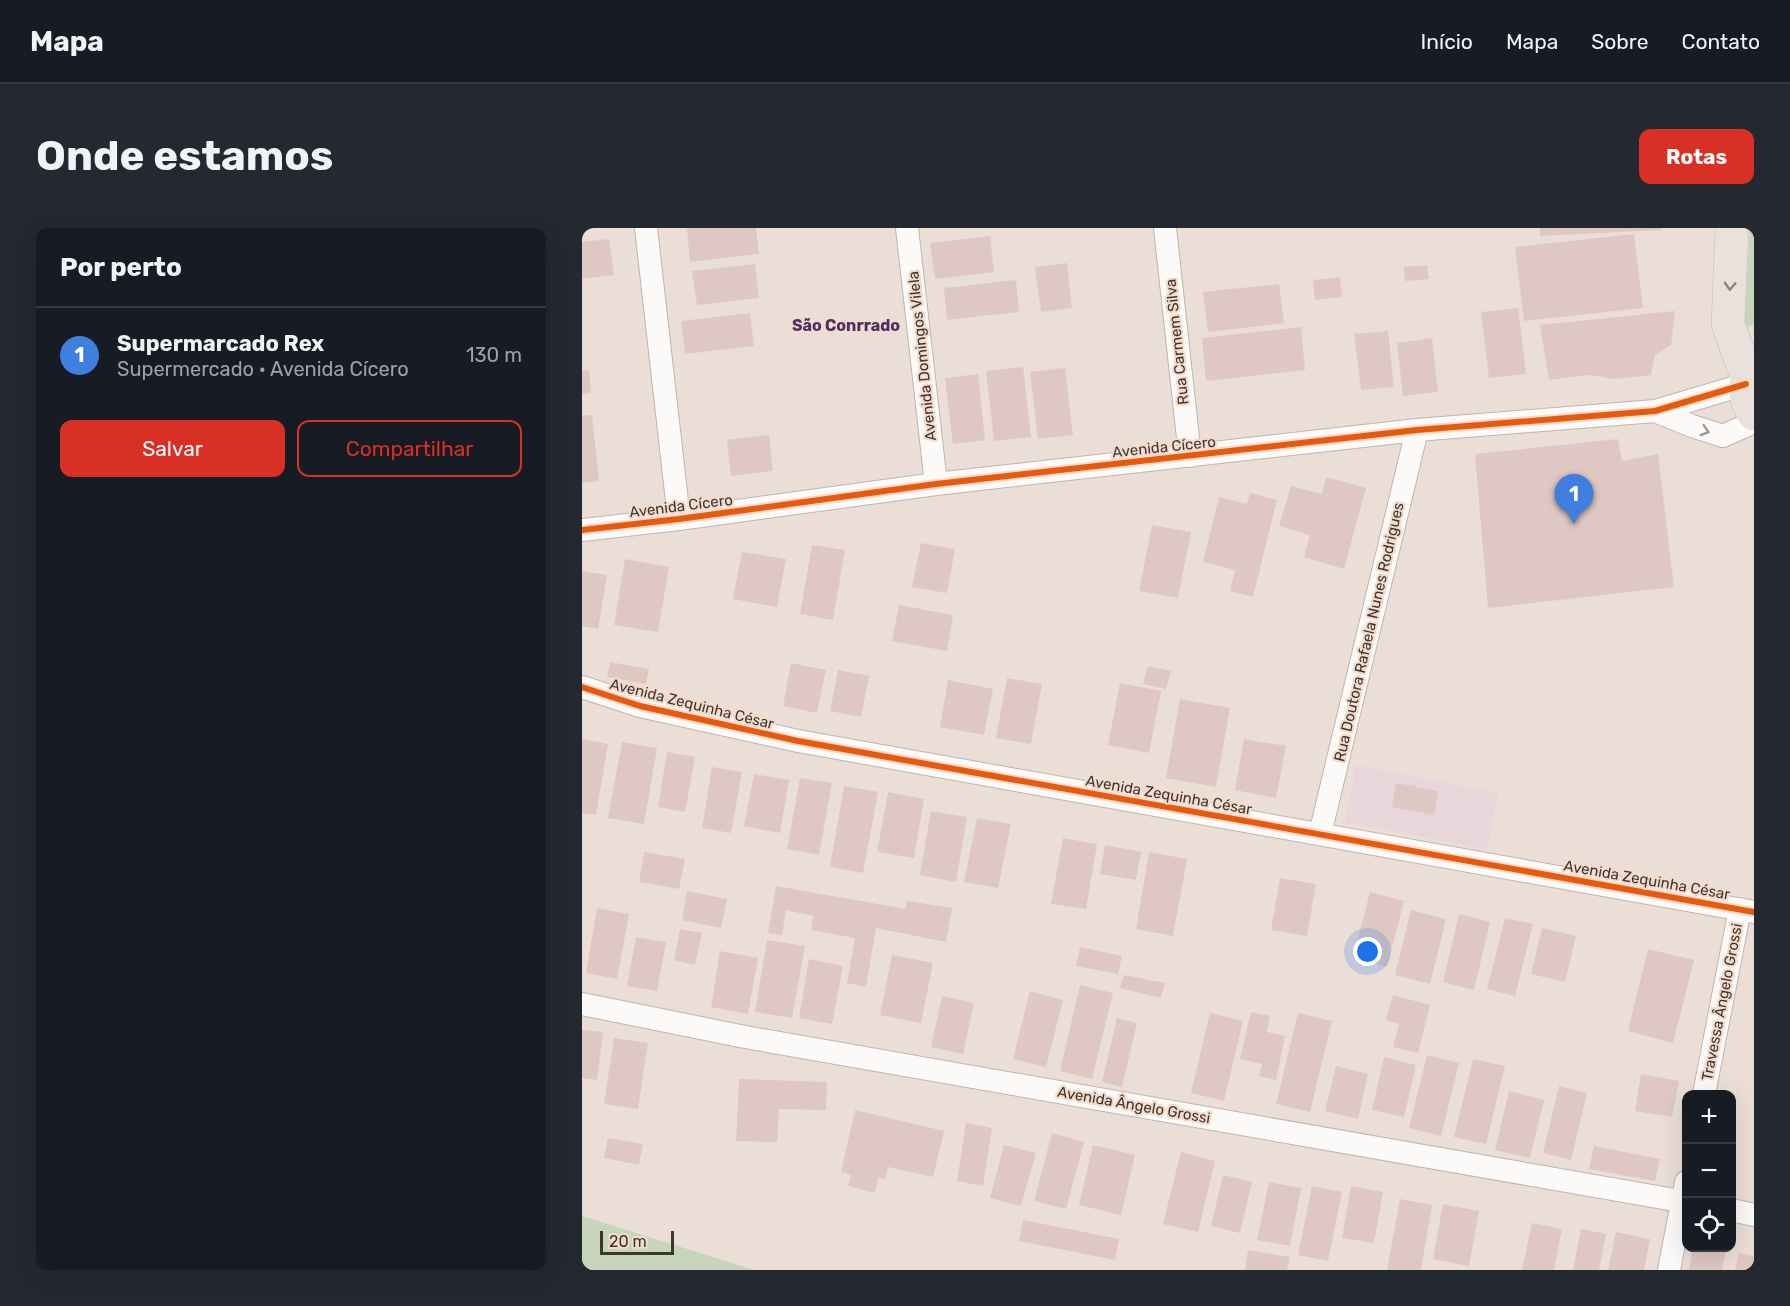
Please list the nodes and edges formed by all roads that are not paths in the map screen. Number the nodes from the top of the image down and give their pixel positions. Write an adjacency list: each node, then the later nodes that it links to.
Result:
1 (646, 228): 11 (street)
2 (907, 228): 10 (street, Avenida Domingos Vilela)
3 (1165, 228): 9 (street, Rua Carmem Silva)
4 (1732, 228): 5 (main road, one-way to 5)
5 (1750, 384): 6 (street, Avenida Cícero)
6 (1655, 411): 7 (street, Avenida Cícero, one-way to 7); 8 (street, Avenida Cícero)
7 (1754, 422)
8 (1417, 430): 9 (street, Avenida Cícero); 14 (street, Rua Doutora Rafaela Nunes Rodrigues)
9 (1190, 456): 10 (street, Avenida Cícero)
10 (936, 484): 11 (street, Avenida Cícero)
11 (679, 519): 12 (street, Avenida Cícero)
12 (582, 530)
13 (582, 687): 14 (street, Avenida Zequinha César)
14 (1320, 834): 15 (street, Avenida Zequinha César)
15 (1747, 911): 17 (street, Travessa Ângelo Grossi)
16 (582, 1004): 18 (street, Avenida Ângelo Grossi)
17 (1705, 1090)
18 (1682, 1194)
19 (1684, 1198): 22 (street)
20 (1736, 1211): 21 (street)
21 (1754, 1215)
22 (1669, 1270)

